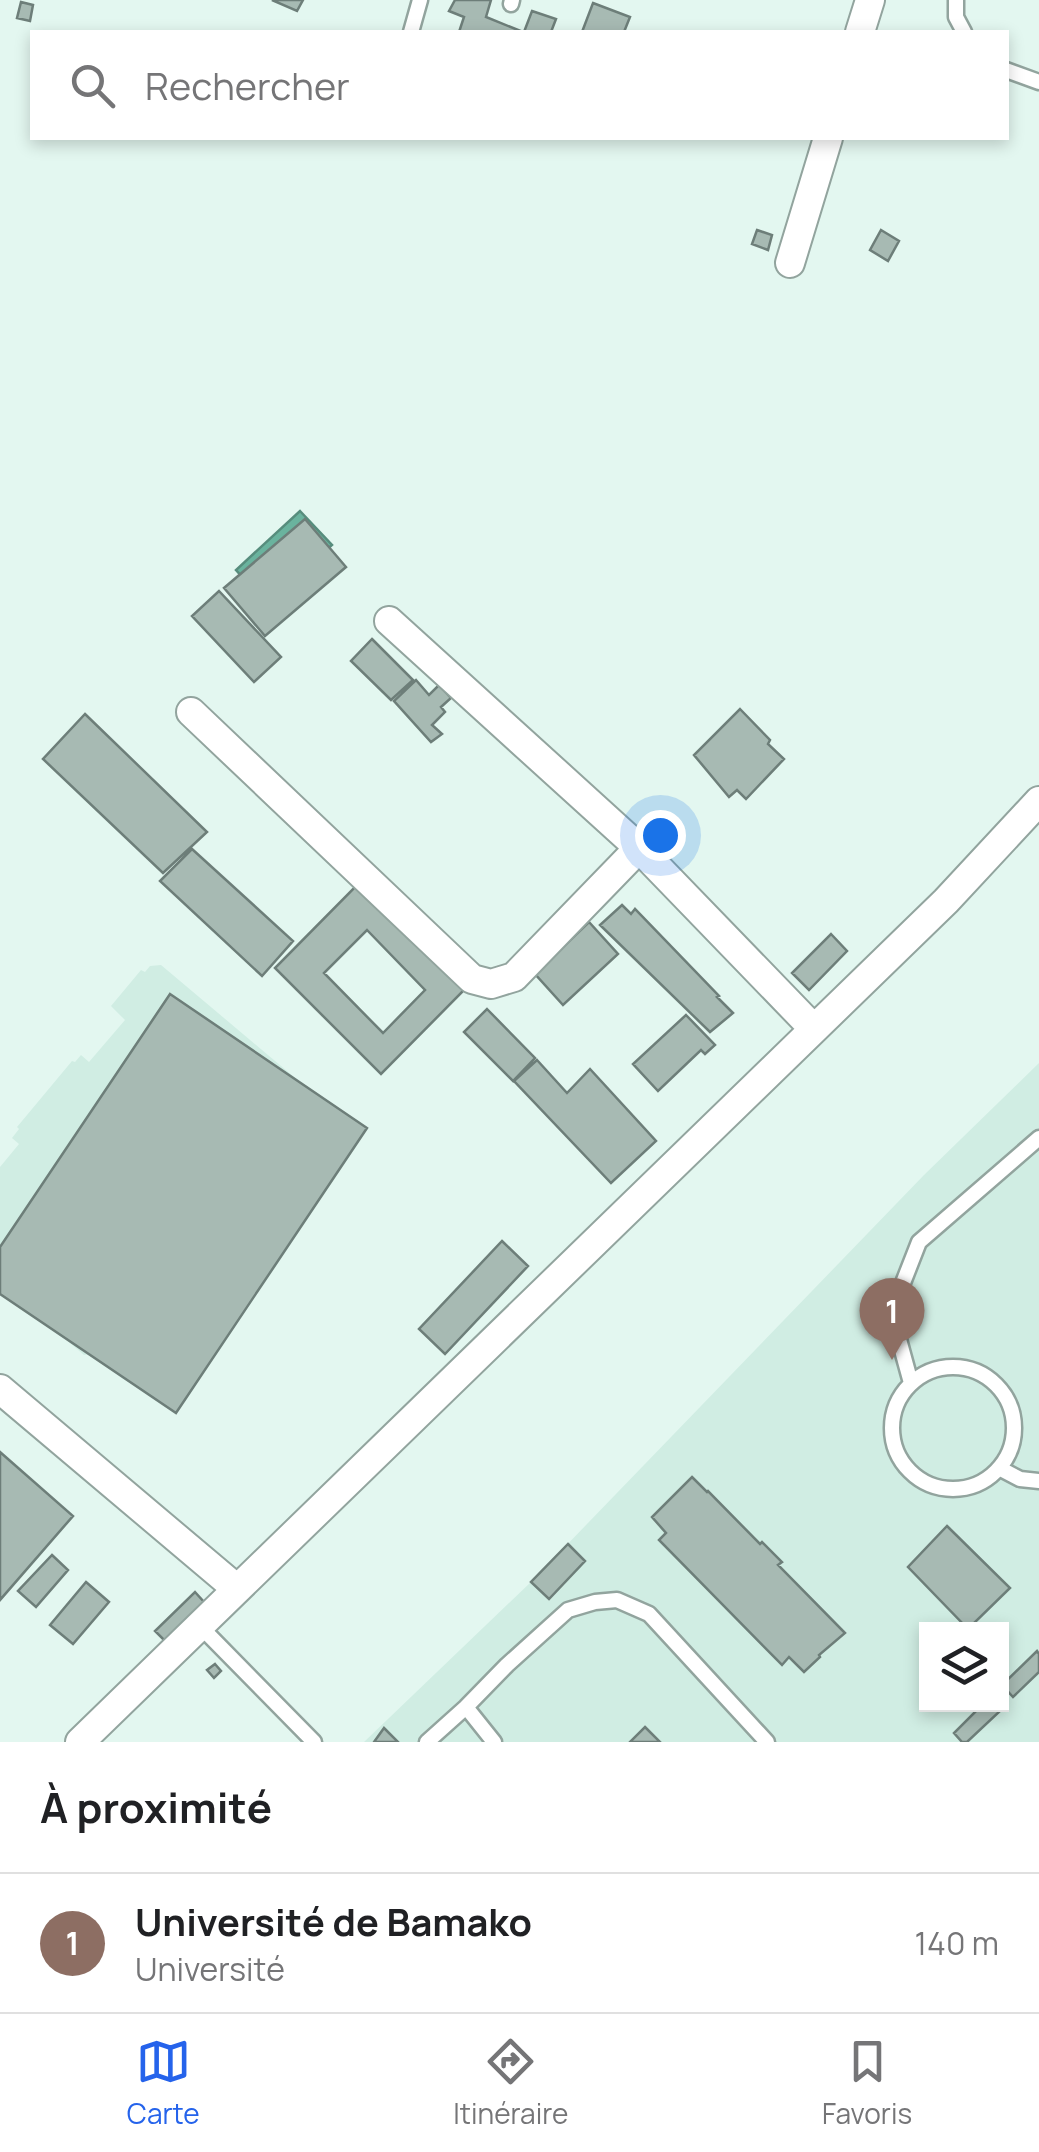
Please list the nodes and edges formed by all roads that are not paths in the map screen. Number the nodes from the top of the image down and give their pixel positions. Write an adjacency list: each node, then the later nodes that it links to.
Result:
1 (420, 0): 4 (lane)
2 (870, 0): 5 (street)
3 (956, 0): 6 (lane)
4 (412, 30)
5 (861, 30)
6 (963, 30)
7 (1009, 71): 8 (lane)
8 (1039, 82)
9 (827, 140): 10 (street)
10 (790, 263)
11 (389, 620): 14 (street)
12 (191, 712): 14 (street)
13 (1036, 812): 15 (street)
14 (639, 848): 15 (street)
15 (814, 1029): 21 (street)
16 (1039, 1138): 17 (lane)
17 (911, 1383): 19 (lane); 19 (lane)
18 (0, 1388): 21 (street)
19 (999, 1468): 20 (lane)
20 (1039, 1480)
21 (237, 1590): 22 (street)
22 (200, 1626): 24 (street); 25 (lane)
23 (466, 1707): 26 (lane); 27 (lane); 28 (lane)
24 (80, 1742)
25 (314, 1742)
26 (427, 1742)
27 (494, 1742)
28 (768, 1742)

